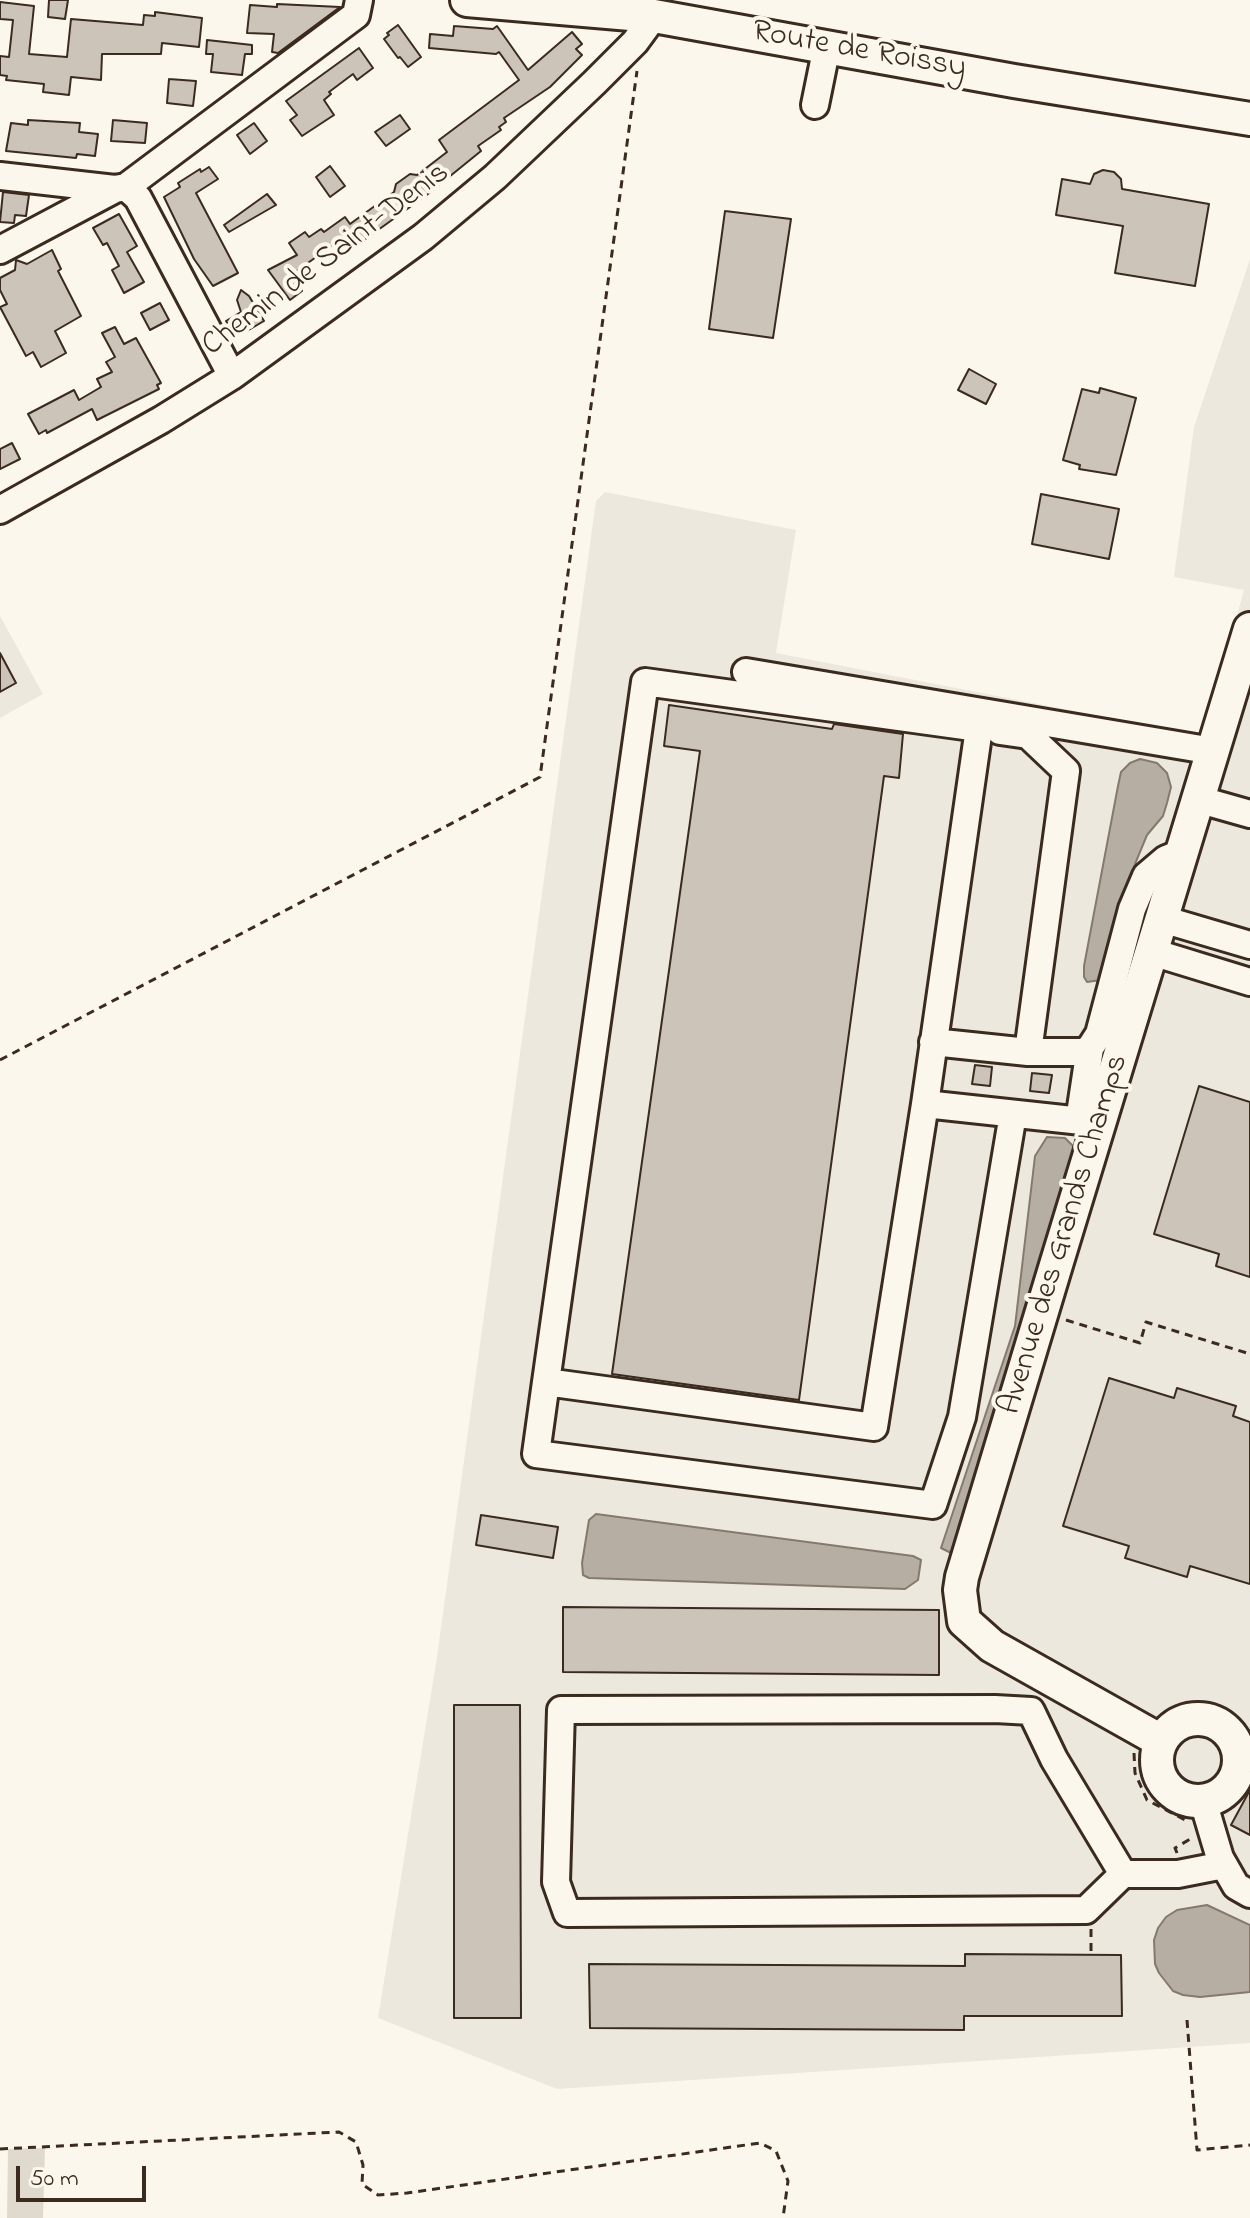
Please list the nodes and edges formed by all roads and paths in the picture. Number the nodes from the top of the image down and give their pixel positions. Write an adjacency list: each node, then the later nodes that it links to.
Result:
1 (359, 0): 8 (street)
2 (467, 0): 3 (main road, Route de Roissy)
3 (648, 24): 4 (main road, Route de Roissy); 10 (street, Chemin de Saint-Denis); 26 (path)
4 (827, 46): 5 (street); 6 (main road, Route de Roissy)
5 (815, 105)
6 (1250, 119)
7 (0, 176): 8 (street)
8 (120, 188): 9 (street); 10 (street)
9 (0, 250)
10 (232, 376): 11 (street, Chemin de Saint-Denis)
11 (0, 510)
12 (1250, 629): 15 (main road, Avenue des Grands Champs)
13 (746, 672): 15 (street)
14 (979, 728): 23 (street); 25 (street); 32 (street)
15 (1213, 751): 16 (main road, Avenue des Grands Champs)
16 (1197, 799): 17 (street); 18 (main road, Avenue des Grands Champs)
17 (1250, 814)
18 (1181, 853): 19 (main road, Avenue des Grands Champs); 24 (street)
19 (1162, 919): 20 (street); 21 (main road, Avenue des Grands Champs)
20 (1250, 945)
21 (1152, 952): 22 (street); 29 (main road, Avenue des Grands Champs)
22 (1250, 982)
23 (933, 1042): 25 (street); 27 (street)
24 (1090, 1048): 25 (street); 29 (street)
25 (1028, 1052)
26 (0, 1060)
27 (925, 1104): 28 (street); 32 (street)
28 (1013, 1114): 29 (street); 32 (street)
29 (1090, 1122): 33 (main road, Avenue des Grands Champs)
30 (1066, 1320): 31 (path)
31 (1250, 1354)
32 (546, 1382)
33 (1147, 1744): 34 (main road); 35 (main road); 35 (path)
34 (1244, 1748): 35 (main road)
35 (1197, 1812): 36 (street)
36 (1224, 1865): 37 (street); 38 (street)
37 (1123, 1874): 37 (street)
38 (1250, 1894)
39 (1187, 2020): 40 (path)
40 (1250, 2145)
41 (0, 2149): 42 (path)
42 (783, 2218)

